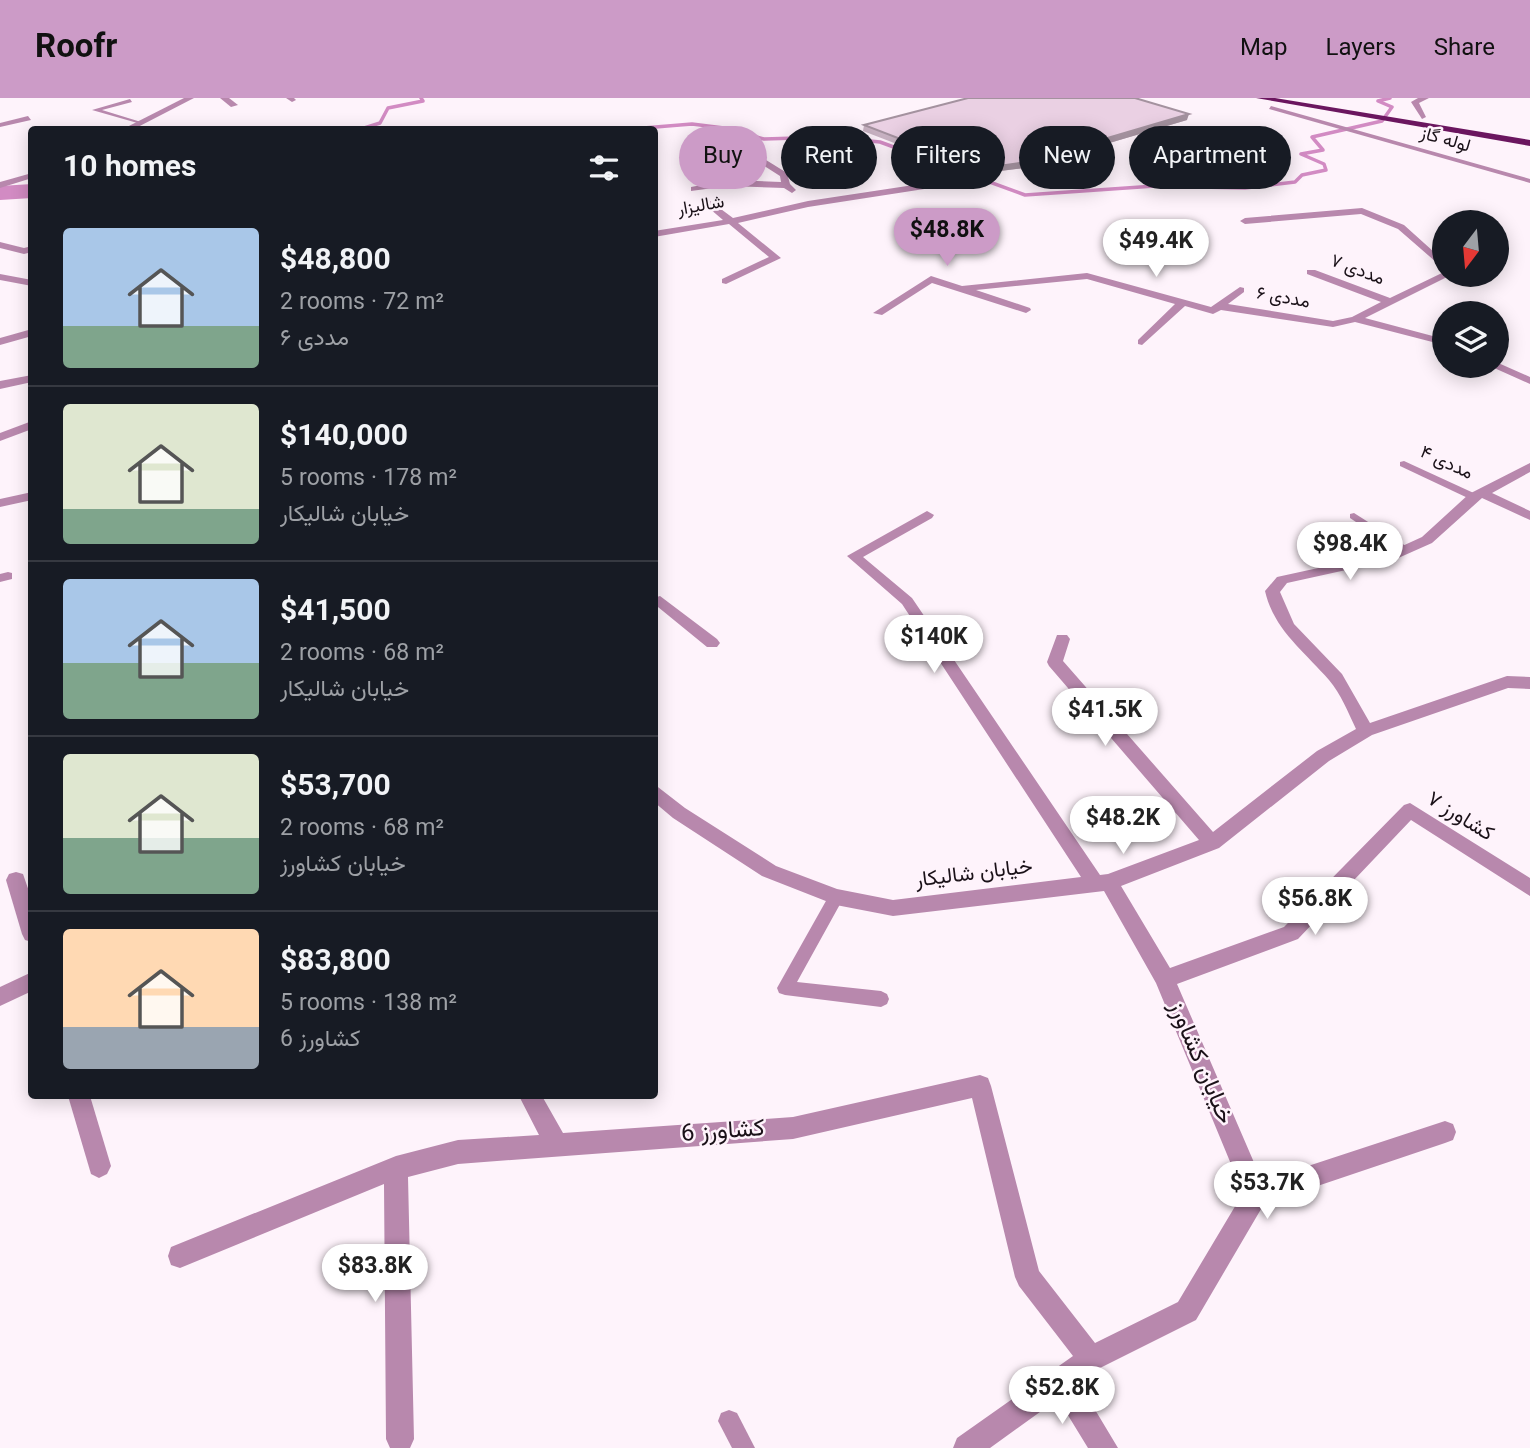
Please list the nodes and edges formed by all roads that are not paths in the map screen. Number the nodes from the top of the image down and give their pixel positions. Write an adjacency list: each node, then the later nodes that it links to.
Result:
1 (190, 98): 13 (street)
2 (223, 98): 7 (street)
3 (1260, 98): 9 (highway)
4 (1303, 98): 9 (highway)
5 (1425, 98): 11 (street)
6 (130, 101): 13 (lane)
7 (233, 105)
8 (1271, 108): 19 (lane, لوله گاز)
9 (1376, 113): 10 (highway)
10 (1396, 116): 11 (highway); 17 (highway)
11 (1422, 117): 16 (highway)
12 (28, 118): 14 (street)
13 (139, 123): 15 (street)
14 (0, 125)
15 (133, 126)
16 (1530, 136)
17 (1530, 143)
18 (28, 176): 20 (street)
19 (1530, 181)
20 (0, 185)
21 (791, 189): 24 (street)
22 (907, 189): 24 (street, شالیزار)
23 (706, 201): 26 (street)
24 (808, 204): 26 (street, شالیزار)
25 (1245, 221): 30 (street)
26 (729, 222): 27 (street, شالیزار); 33 (street)
27 (658, 233)
28 (0, 245): 29 (street)
29 (28, 250)
30 (1432, 255)
31 (1311, 272): 38 (street, مددی ۷)
32 (0, 276): 35 (street)
33 (726, 281)
34 (1432, 282): 38 (street)
35 (28, 283)
36 (961, 289): 39 (street, مددی ۶); 41 (street); 42 (street)
37 (1240, 290): 40 (street)
38 (1390, 302): 43 (street)
39 (1182, 303): 40 (street, مددی ۶); 47 (street)
40 (1219, 306): 43 (street, مددی ۶)
41 (1026, 310)
42 (878, 313)
43 (1355, 318): 45 (street)
44 (28, 333): 46 (street)
45 (1432, 339)
46 (0, 342)
47 (1142, 342)
48 (1509, 369): 49 (street)
49 (1527, 375)
50 (28, 379): 51 (street)
51 (0, 385)
52 (28, 426): 53 (street)
53 (0, 437)
54 (1404, 464): 56 (lane, مددی ۴)
55 (1530, 467): 56 (street)
56 (1477, 495): 61 (street); 62 (street)
57 (28, 497): 58 (street)
58 (0, 503)
59 (927, 515): 71 (street, خیابان کشاورز)
60 (1354, 516): 62 (lane)
61 (1530, 516)
62 (1405, 550): 67 (street)
63 (658, 602): 65 (street)
64 (1062, 639): 69 (street)
65 (712, 643)
66 (1530, 683): 67 (street, خیابان شالیکار)
67 (1366, 731): 69 (street, خیابان شالیکار)
68 (658, 794): 73 (street, خیابان شالیکار)
69 (1212, 843): 71 (street, خیابان شالیکار)
70 (16, 880): 74 (street)
71 (1102, 882): 73 (street, خیابان شالیکار); 75 (street, خیابان کشاورز)
72 (1530, 888): 75 (street, کشاورز ۷)
73 (836, 897): 78 (lane)
74 (28, 920)
75 (1165, 979): 85 (street, خیابان کشاورز)
76 (28, 983): 77 (street)
77 (0, 997)
78 (881, 999)
79 (80, 1099): 83 (street)
80 (532, 1099): 82 (street)
81 (1445, 1132): 85 (street)
82 (555, 1142): 84 (street, کشاورز 6); 87 (street, کشاورز 6)
83 (99, 1166)
84 (396, 1168): 86 (street, کشاورز 6); 90 (street)
85 (1256, 1195): 87 (street)
86 (180, 1256)
87 (1090, 1359): 88 (street)
88 (1062, 1380): 92 (street); 93 (street)
89 (729, 1422): 91 (lane)
90 (400, 1439)
91 (744, 1448)
92 (967, 1448)
93 (1104, 1448)

